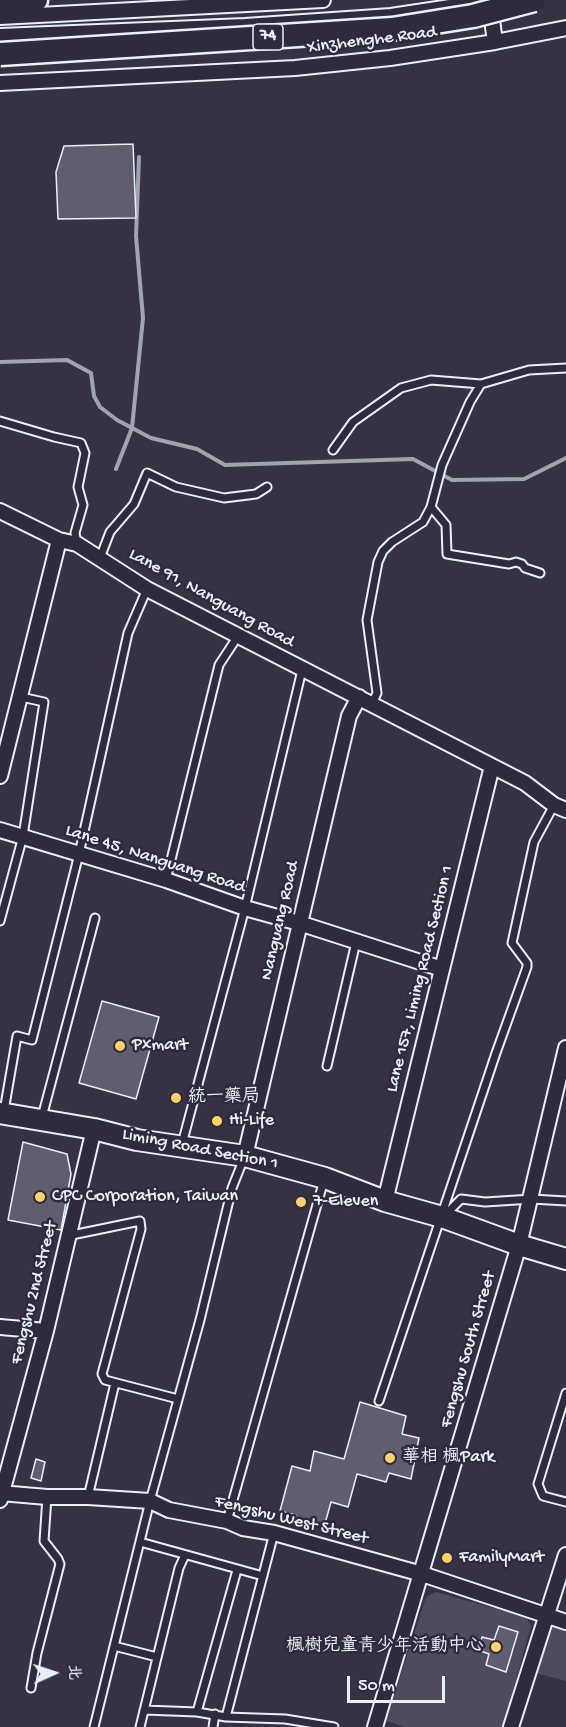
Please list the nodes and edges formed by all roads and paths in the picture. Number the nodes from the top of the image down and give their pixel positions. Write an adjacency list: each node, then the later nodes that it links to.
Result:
1 (36, 0): 5 (highway)
2 (322, 0): 6 (street)
3 (534, 0): 14 (highway, 74, bridge)
4 (489, 1): 9 (street); 13 (street)
5 (0, 2)
6 (260, 2): 7 (street); 9 (street)
7 (244, 3): 8 (street); 10 (street)
8 (0, 17)
9 (262, 25): 10 (street)
10 (245, 26): 12 (street)
11 (566, 28): 13 (street, Xinzhenghe Road)
12 (0, 36)
13 (495, 42): 15 (street, Xinzhenghe Road)
14 (0, 54)
15 (0, 83)
16 (566, 368): 17 (lane)
17 (482, 384): 19 (lane); 21 (lane)
18 (0, 421): 24 (lane)
19 (333, 450)
20 (267, 488): 25 (lane)
21 (431, 507): 26 (lane); 31 (lane)
22 (0, 511): 23 (street, Lane 91, Nanguang Road)
23 (59, 540): 24 (street, Lane 91, Nanguang Road); 30 (street)
24 (77, 544): 25 (street, Lane 91, Nanguang Road)
25 (100, 558): 27 (street, Lane 91, Nanguang Road)
26 (540, 573)
27 (147, 589): 28 (street, Lane 91, Nanguang Road); 37 (lane)
28 (238, 636): 29 (street, Lane 91, Nanguang Road); 38 (lane)
29 (302, 670): 31 (street, Lane 91, Nanguang Road); 39 (lane)
30 (21, 697): 33 (street); 36 (lane)
31 (366, 700): 32 (street, Lane 91, Nanguang Road); 42 (street, Nanguang Road)
32 (492, 766): 34 (street, Lane 91, Nanguang Road); 44 (street, Lane 157, Liming Road Section 1)
33 (0, 776)
34 (560, 808): 56 (lane)
35 (0, 830): 36 (street, Lane 45, Nanguang Road)
36 (23, 836): 37 (street, Lane 45, Nanguang Road); 41 (lane)
37 (79, 854): 38 (street, Lane 45, Nanguang Road); 47 (lane)
38 (166, 880): 39 (street, Lane 45, Nanguang Road)
39 (245, 908): 42 (street, Lane 45, Nanguang Road); 50 (lane)
40 (95, 918): 48 (lane)
41 (0, 921)
42 (299, 923): 43 (street, Lane 45, Nanguang Road); 51 (street, Nanguang Road)
43 (356, 942): 44 (street, Lane 45, Nanguang Road); 46 (lane)
44 (442, 969): 54 (street, Lane 157, Liming Road Section 1)
45 (566, 1048): 53 (street, Fengshu South Street)
46 (327, 1066)
47 (2, 1113): 48 (main road, Liming Road Section 1)
48 (41, 1120): 49 (main road, Liming Road Section 1)
49 (94, 1129): 50 (main road, Liming Road Section 1); 57 (street, Fengshu 2nd Street)
50 (182, 1147): 51 (main road, Liming Road Section 1)
51 (245, 1156): 52 (main road, Liming Road Section 1); 64 (lane)
52 (325, 1178): 54 (main road, Liming Road Section 1); 71 (lane)
53 (532, 1199): 55 (lane); 56 (lane); 58 (street, Fengshu South Street)
54 (385, 1201): 56 (main road, Liming Road Section 1)
55 (566, 1201)
56 (442, 1217): 58 (main road, Liming Road Section 1); 65 (lane)
57 (68, 1236): 61 (street, Fengshu 2nd Street); 62 (lane)
58 (519, 1245): 59 (main road, Liming Road Section 1); 77 (street, Fengshu South Street)
59 (566, 1259)
60 (0, 1327): 61 (street)
61 (46, 1331): 66 (street, Fengshu 2nd Street)
62 (115, 1383): 64 (lane); 68 (lane)
63 (566, 1393): 70 (lane)
64 (178, 1399): 69 (lane)
65 (379, 1401)
66 (1, 1495): 67 (street, Fengshu West Street)
67 (47, 1497): 68 (street, Fengshu West Street); 83 (lane)
68 (88, 1497): 69 (street, Fengshu West Street)
69 (150, 1501): 71 (street, Fengshu West Street); 73 (lane)
70 (566, 1502)
71 (227, 1521): 72 (street, Fengshu West Street)
72 (274, 1533): 77 (street, Fengshu West Street); 78 (lane)
73 (140, 1542): 74 (lane); 81 (lane)
74 (185, 1555): 76 (lane); 82 (lane)
75 (566, 1555): 79 (street)
76 (237, 1570): 78 (lane); 85 (lane)
77 (422, 1574): 79 (street, Fengshu West Street); 88 (street, Fengshu South Street)
78 (263, 1576): 87 (lane)
79 (547, 1616): 80 (street, Fengshu West Street); 93 (street)
80 (566, 1622)
81 (114, 1646): 82 (lane); 89 (lane)
82 (157, 1656): 84 (lane)
83 (32, 1688)
84 (144, 1710): 85 (lane); 90 (lane)
85 (197, 1712): 86 (lane)
86 (215, 1714): 87 (lane); 91 (lane)
87 (226, 1717): 92 (lane)
88 (378, 1726)
89 (94, 1727)
90 (140, 1727)
91 (213, 1727)
92 (334, 1727)
93 (511, 1727)

